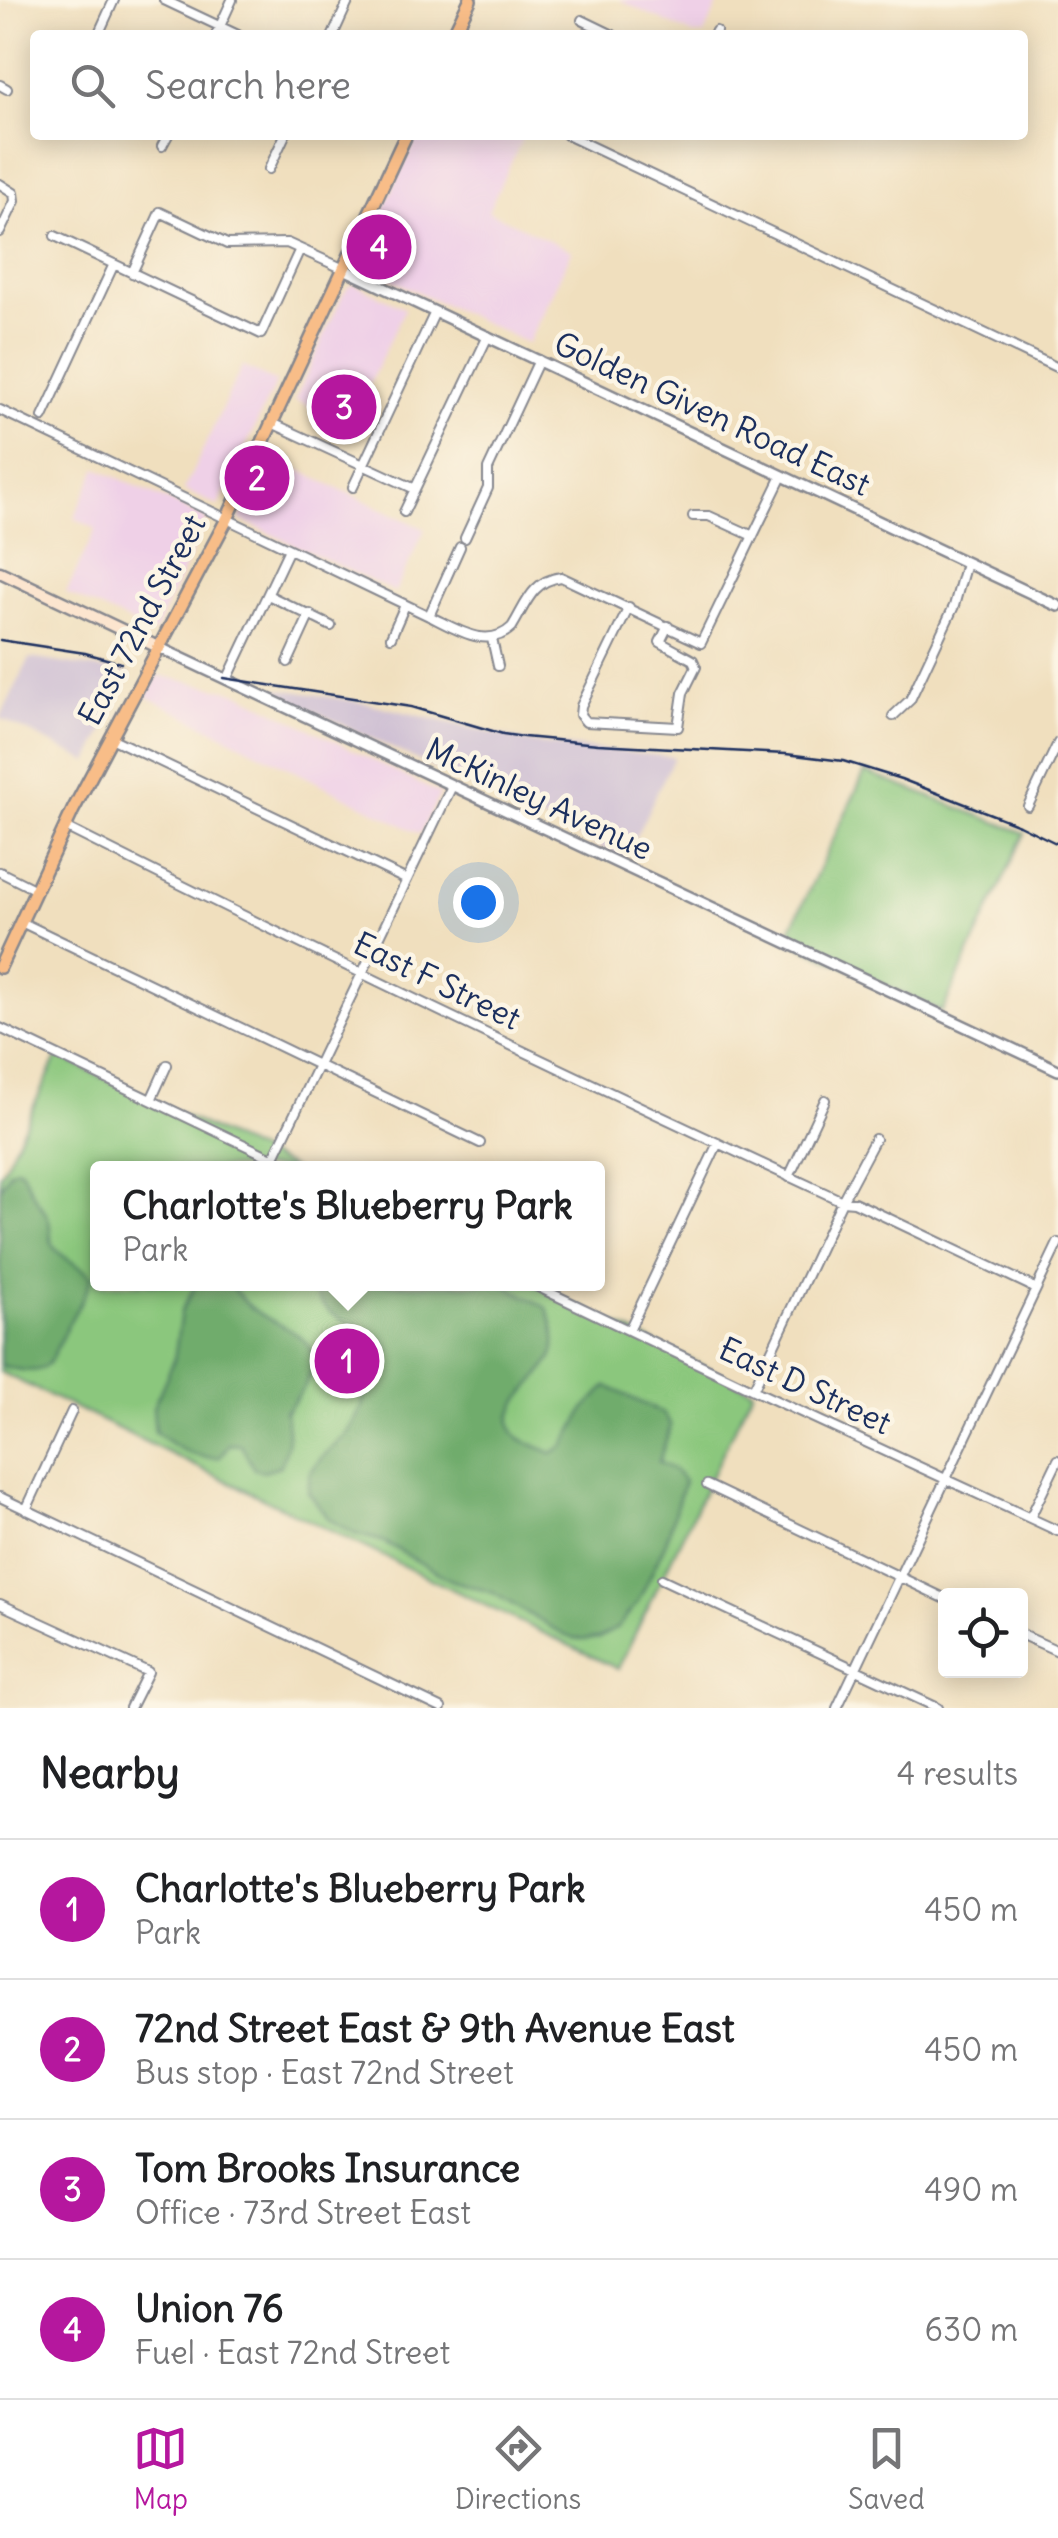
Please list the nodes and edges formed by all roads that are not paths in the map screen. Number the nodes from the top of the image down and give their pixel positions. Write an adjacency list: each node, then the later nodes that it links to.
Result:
1 (114, 0): 7 (street)
2 (164, 0): 8 (street)
3 (232, 0): 9 (street)
4 (349, 0): 10 (street)
5 (470, 0): 11 (main road)
6 (582, 20): 12 (street)
7 (100, 30)
8 (216, 30)
9 (218, 30)
10 (335, 30)
11 (455, 30)
12 (603, 30)
13 (165, 140): 17 (street)
14 (282, 140): 18 (street)
15 (404, 140): 24 (main road, East 72nd Street)
16 (579, 140): 29 (street)
17 (162, 146)
18 (269, 169)
19 (0, 184): 20 (street)
20 (0, 232)
21 (54, 236): 23 (street)
22 (300, 249): 24 (street); 25 (street); 25 (street)
23 (114, 264): 25 (street); 31 (street)
24 (344, 269): 26 (street, Golden Given Road East); 32 (main road, East 72nd Street)
25 (132, 272)
26 (434, 312): 27 (street, Golden Given Road East); 33 (street)
27 (488, 336): 28 (street, Golden Given Road East); 36 (street)
28 (539, 360): 34 (street, Golden Given Road East); 41 (street)
29 (1058, 368)
30 (0, 410): 39 (street)
31 (43, 417)
32 (272, 423): 33 (street); 39 (main road, East 72nd Street)
33 (363, 465): 35 (street); 36 (street)
34 (782, 476): 40 (street); 44 (street, Golden Given Road East)
35 (353, 488)
36 (415, 489): 37 (street)
37 (404, 512)
38 (693, 516): 40 (street)
39 (227, 519): 43 (street); 56 (main road, East 72nd Street)
40 (753, 536): 53 (street)
41 (466, 538)
42 (460, 547): 51 (street)
43 (289, 549): 46 (street); 47 (street)
44 (966, 563): 48 (street, Golden Given Road East); 60 (street)
45 (0, 572): 56 (main road, McKinley Avenue)
46 (268, 595): 50 (street); 59 (street)
47 (406, 605): 51 (street); 54 (street)
48 (1058, 606)
49 (629, 608): 53 (street); 53 (street); 55 (street)
50 (310, 614): 52 (street); 57 (street)
51 (429, 616): 55 (street)
52 (331, 626)
53 (668, 626)
54 (391, 637)
55 (492, 639): 58 (street)
56 (160, 648): 59 (street, McKinley Avenue); 61 (main road, East 72nd Street)
57 (288, 662)
58 (498, 666)
59 (228, 680): 63 (street, McKinley Avenue)
60 (892, 716)
61 (111, 738): 65 (main road, East 72nd Street); 67 (street)
62 (1058, 743): 64 (street)
63 (452, 786): 67 (street); 75 (street, McKinley Avenue)
64 (1028, 806)
65 (65, 828): 68 (main road, East 72nd Street); 71 (street, East F Street)
66 (0, 872): 68 (street)
67 (407, 880): 71 (street)
68 (36, 890): 69 (main road, East 72nd Street)
69 (21, 922): 70 (main road, East 72nd Street); 74 (street)
70 (0, 967)
71 (362, 973): 74 (street); 80 (street, East F Street)
72 (0, 1028): 76 (street)
73 (167, 1065): 76 (street)
74 (318, 1066): 79 (street); 81 (street)
75 (1058, 1070)
76 (150, 1100): 81 (street)
77 (826, 1100): 83 (street)
78 (875, 1139): 84 (street)
79 (480, 1143)
80 (718, 1143): 83 (street, East F Street); 88 (street)
81 (273, 1159): 82 (street)
82 (277, 1161)
83 (789, 1177): 84 (street, East F Street)
84 (842, 1201): 86 (street, East F Street); 89 (street)
85 (1058, 1244): 86 (street)
86 (1035, 1290): 92 (street)
87 (557, 1291): 88 (street, East D Street)
88 (629, 1330): 89 (street, East D Street)
89 (752, 1390): 92 (street, East D Street)
90 (72, 1411): 95 (street)
91 (1058, 1460): 96 (street)
92 (945, 1478): 96 (street, East D Street); 98 (street)
93 (706, 1485): 98 (street)
94 (0, 1498): 95 (street)
95 (26, 1510): 106 (street)
96 (1030, 1518): 97 (street, East D Street)
97 (1058, 1532)
98 (899, 1577): 100 (street); 104 (street)
99 (662, 1579): 104 (street)
100 (938, 1595)
101 (0, 1604): 105 (street)
102 (1028, 1638): 103 (street)
103 (1058, 1651)
104 (855, 1668): 107 (street); 108 (street)
105 (130, 1708)
106 (441, 1708)
107 (836, 1708)
108 (938, 1708)

